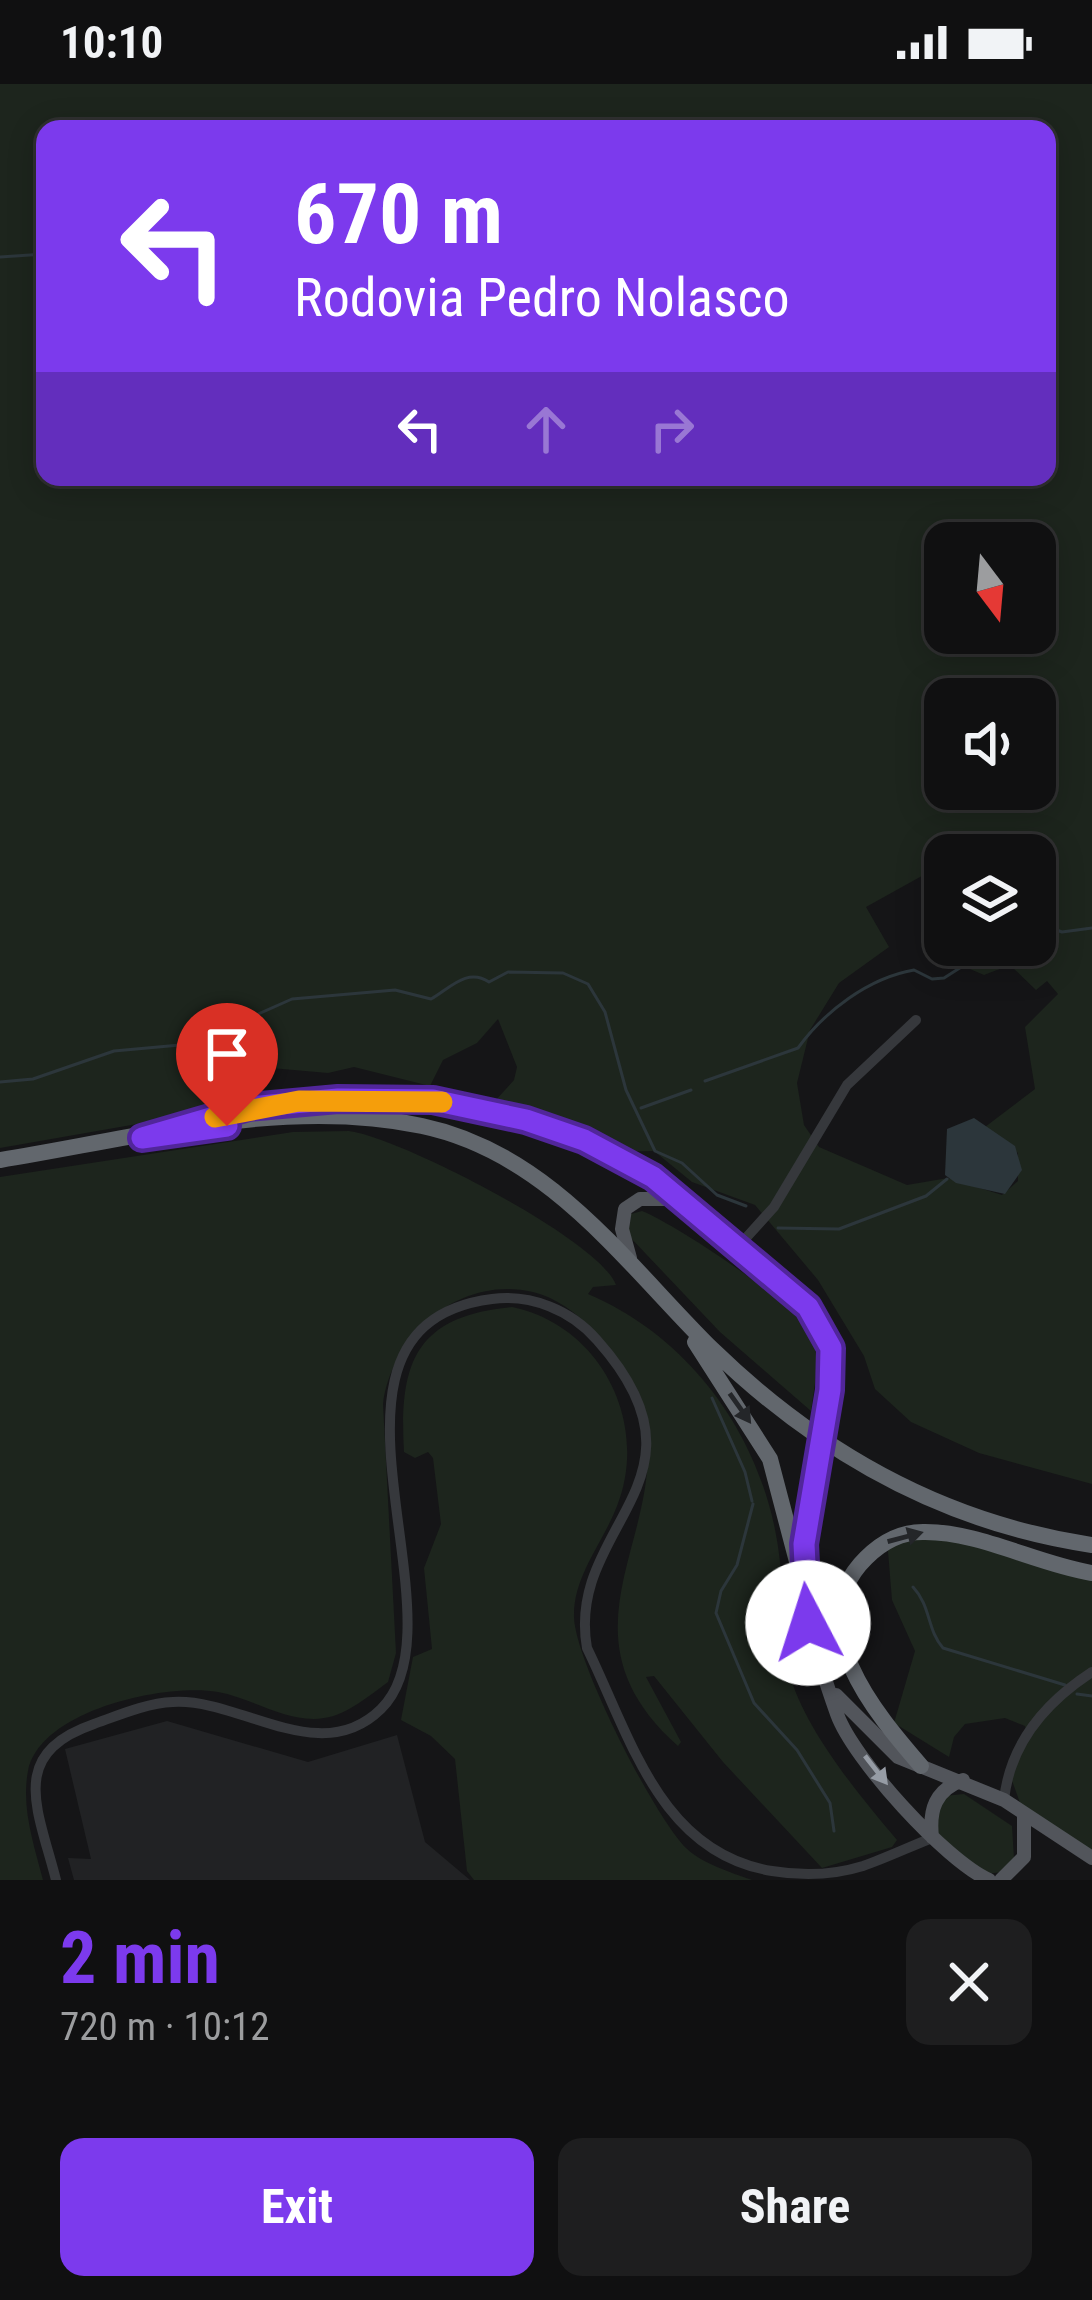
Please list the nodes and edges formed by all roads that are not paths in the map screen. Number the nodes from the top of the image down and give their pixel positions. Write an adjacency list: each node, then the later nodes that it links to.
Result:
1 (916, 1020): 3 (street)
2 (865, 1055): 3 (street)
3 (857, 1073): 7 (street)
4 (142, 1138): 5 (highway); 6 (main road); 8 (highway)
5 (0, 1160)
6 (680, 1199): 7 (main road); 8 (main road)
7 (736, 1249): 12 (main road)
8 (630, 1258): 9 (highway)
9 (675, 1311): 10 (highway); 12 (highway, one-way to 12)
10 (1092, 1545)
11 (1092, 1573): 15 (highway, one-way to 11)
12 (805, 1592): 14 (main road)
13 (1092, 1672): 17 (street)
14 (832, 1691): 15 (main road); 19 (main road, one-way to 19)
15 (921, 1766): 16 (main road)
16 (963, 1780): 17 (main road); 20 (main road)
17 (1004, 1800): 18 (main road)
18 (1024, 1816): 22 (main road); 25 (main road)
19 (917, 1823): 20 (main road); 21 (street)
20 (932, 1838): 21 (street); 23 (main road)
21 (907, 1847): 24 (street)
22 (1092, 1858)
23 (980, 1878)
24 (56, 1880)
25 (1000, 1880)

